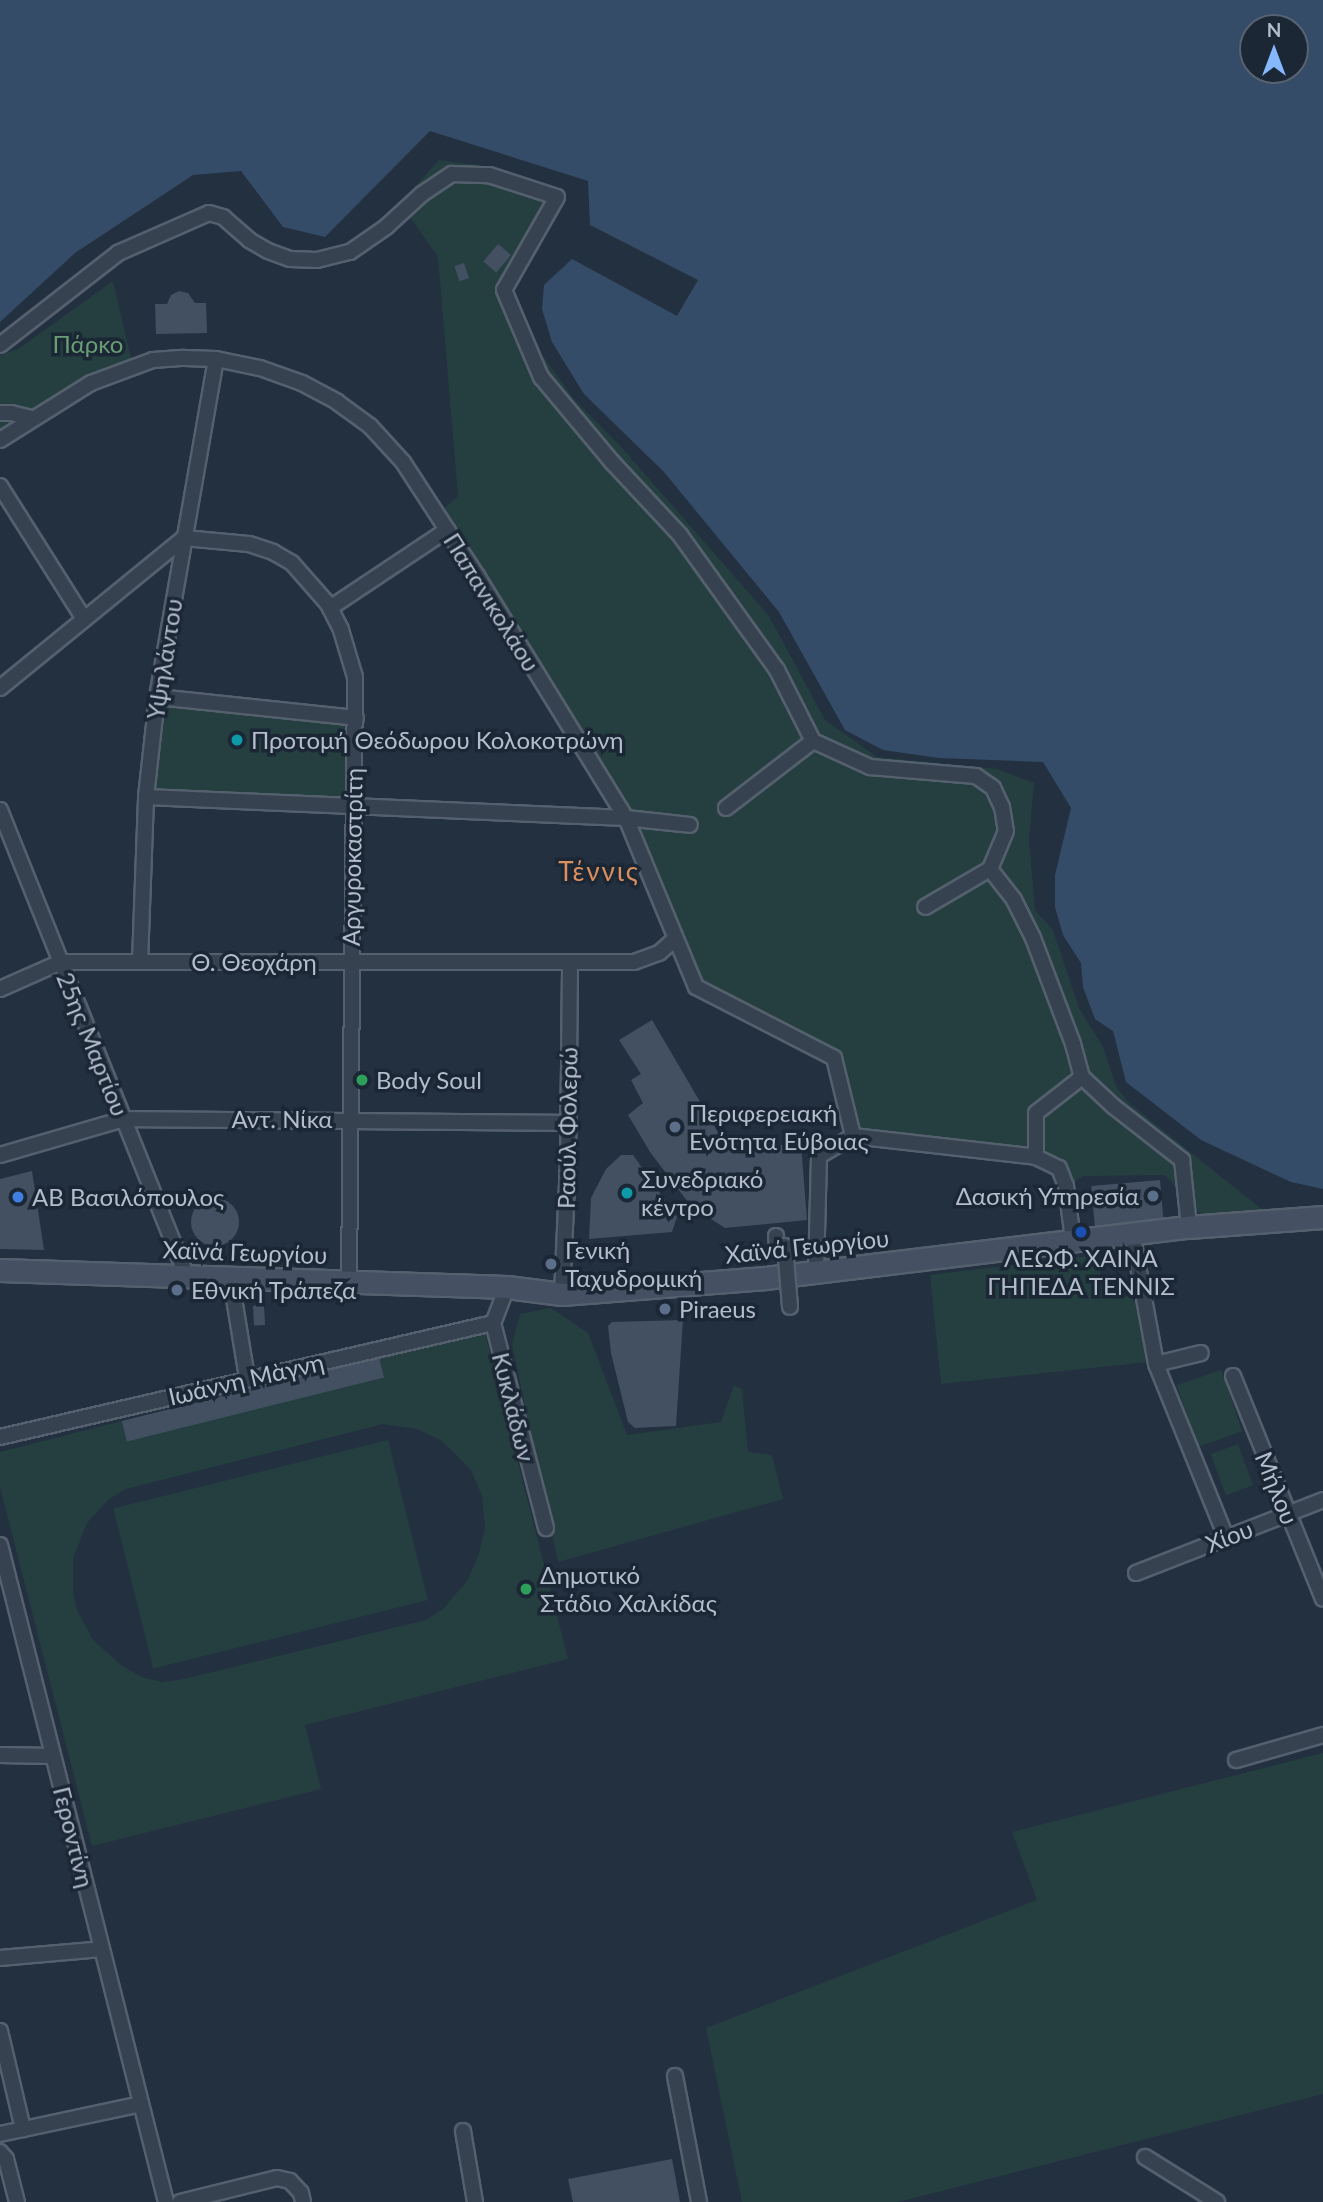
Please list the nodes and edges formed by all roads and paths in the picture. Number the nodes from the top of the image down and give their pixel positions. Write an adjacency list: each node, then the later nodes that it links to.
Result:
1 (0, 345): 14 (street)
2 (216, 359): 4 (street, Παπανικολάου); 7 (street, Παπανικολάου); 8 (street, Υψηλάντου)
3 (0, 413): 4 (street)
4 (31, 418): 5 (street, Παπανικολάου)
5 (0, 440)
6 (0, 486): 10 (street)
7 (447, 530): 9 (street); 19 (street, Παπανικολάου)
8 (184, 538): 9 (street, Αργυροκαστρίτη); 10 (street); 12 (street, Υψηλάντου)
9 (330, 608): 13 (street, Αργυροκαστρίτη)
10 (84, 619): 11 (street)
11 (0, 688)
12 (157, 697): 13 (street); 15 (street, Υψηλάντου)
13 (356, 718): 16 (street, Αργυροκαστρίτη)
14 (813, 741): 17 (street); 21 (street)
15 (146, 797): 16 (street); 25 (street, Υψηλάντου)
16 (353, 806): 19 (street); 26 (street, Αργυροκαστρίτη)
17 (726, 808)
18 (0, 810): 24 (street, 25ης Μαρτίου)
19 (626, 818): 20 (street); 23 (street, Παπανικολάου)
20 (690, 825)
21 (990, 869): 22 (street); 29 (street)
22 (925, 907)
23 (674, 940): 27 (street, Θ. Θεοχάρη); 33 (street, Παπανικολάου)
24 (61, 962): 25 (street, Θ. Θεοχάρη); 28 (street, Θ. Θεοχάρη); 30 (street, 25ης Μαρτίου)
25 (140, 962): 26 (street, Θ. Θεοχάρη)
26 (350, 962): 27 (street, Θ. Θεοχάρη); 31 (street, Αργυροκαστρίτη)
27 (570, 962): 32 (street, Ραούλ Φολερώ)
28 (0, 989)
29 (1082, 1077): 35 (street); 37 (street)
30 (124, 1119): 31 (street, Αντ. Νίκα); 34 (street, Αντ. Νίκα); 43 (street, 25ης Μαρτίου)
31 (349, 1119): 32 (street, Αντ. Νίκα); 45 (street, Αργυροκαστρίτη)
32 (569, 1123): 47 (street, Ραούλ Φολερώ)
33 (853, 1136): 35 (street); 42 (street)
34 (0, 1155)
35 (1036, 1157): 40 (street)
36 (1323, 1217): 37 (main road, Χαϊνά Γεωργίου)
37 (1189, 1227): 38 (main road, Χαϊνά Γεωργίου)
38 (1132, 1234): 40 (main road, Χαϊνά Γεωργίου); 51 (street)
39 (776, 1237): 48 (street, bridge)
40 (1073, 1240): 42 (main road, Χαϊνά Γεωργίου)
41 (0, 1270): 43 (main road, Χαϊνά Γεωργίου)
42 (816, 1272): 47 (main road, Χαϊνά Γεωργίου)
43 (187, 1277): 44 (main road, Χαϊνά Γεωργίου)
44 (230, 1280): 45 (main road, Χαϊνά Γεωργίου); 53 (street)
45 (349, 1282): 46 (main road, Χαϊνά Γεωργίου)
46 (507, 1287): 47 (main road, Χαϊνά Γεωργίου); 49 (street, Κυκλάδων)
47 (562, 1294)
48 (790, 1307)
49 (493, 1323): 53 (street, Ιωάννη Μὰγνη); 57 (street, Κυκλάδων)
50 (1201, 1353): 51 (street)
51 (1156, 1364): 58 (street)
52 (1233, 1376): 56 (street, Μήλου)
53 (247, 1378): 54 (street, Ιωάννη Μὰγνη)
54 (0, 1437)
55 (1323, 1500): 56 (street, Χίου)
56 (1287, 1513): 58 (street, Χίου); 61 (street, Μήλου)
57 (546, 1528)
58 (1226, 1537): 60 (street, Χίου)
59 (0, 1545): 64 (street, Γεροντίνη)
60 (1136, 1573)
61 (1323, 1599)
62 (1323, 1735): 65 (street)
63 (0, 1755): 64 (street)
64 (53, 1756): 66 (street, Γεροντίνη)
65 (1236, 1760)
66 (102, 1949): 67 (street); 70 (street, Γεροντίνη)
67 (0, 1958)
68 (0, 2031): 71 (street)
69 (675, 2076): 81 (street)
70 (141, 2104): 71 (street); 77 (street, Γεροντίνη)
71 (23, 2129): 73 (street)
72 (463, 2131): 80 (street)
73 (0, 2134)
74 (0, 2152): 76 (street)
75 (1145, 2157): 82 (street)
76 (17, 2202)
77 (166, 2202)
78 (180, 2202): 79 (street)
79 (303, 2202)
80 (475, 2202)
81 (699, 2202)
82 (1217, 2202)

